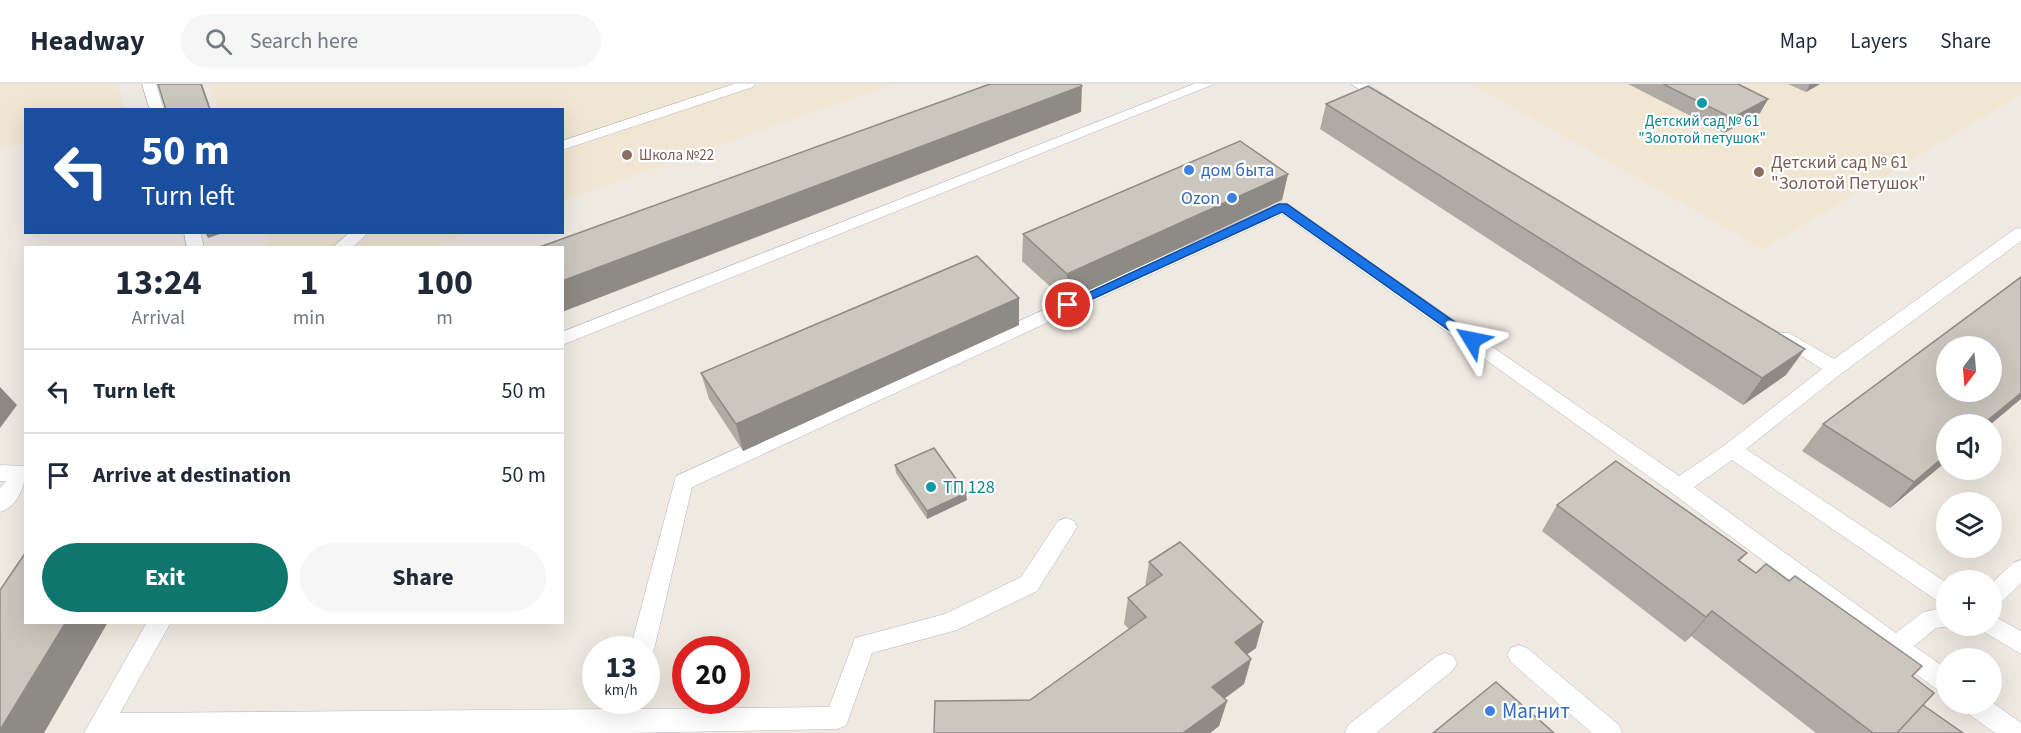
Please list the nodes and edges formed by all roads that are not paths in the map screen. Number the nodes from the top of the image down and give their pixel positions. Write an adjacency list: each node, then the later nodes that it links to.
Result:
1 (149, 84): 5 (lane)
2 (748, 84): 7 (lane)
3 (1207, 84): 12 (lane)
4 (1358, 84): 6 (lane)
5 (156, 108)
6 (1399, 108)
7 (564, 145)
8 (2021, 233): 13 (lane)
9 (358, 234): 10 (lane)
10 (343, 246)
11 (1764, 326): 13 (lane)
12 (564, 338)
13 (1835, 368): 14 (lane)
14 (1732, 450): 16 (lane); 21 (lane)
15 (0, 473): 17 (lane)
16 (1679, 487): 25 (lane); 27 (lane)
17 (0, 504)
18 (1066, 527): 34 (lane)
19 (2021, 569): 20 (lane)
20 (2002, 587)
21 (1936, 588)
22 (1936, 618): 27 (lane)
23 (159, 624): 35 (lane)
24 (2002, 632): 26 (lane)
25 (645, 636)
26 (2021, 644)
27 (1897, 646): 30 (lane)
28 (1519, 655): 37 (lane)
29 (1445, 663): 36 (lane)
30 (1936, 675)
31 (582, 713): 35 (lane)
32 (660, 713): 34 (lane)
33 (1989, 714): 38 (lane)
34 (836, 725)
35 (98, 729)
36 (1357, 733)
37 (1610, 733)
38 (2015, 733)

